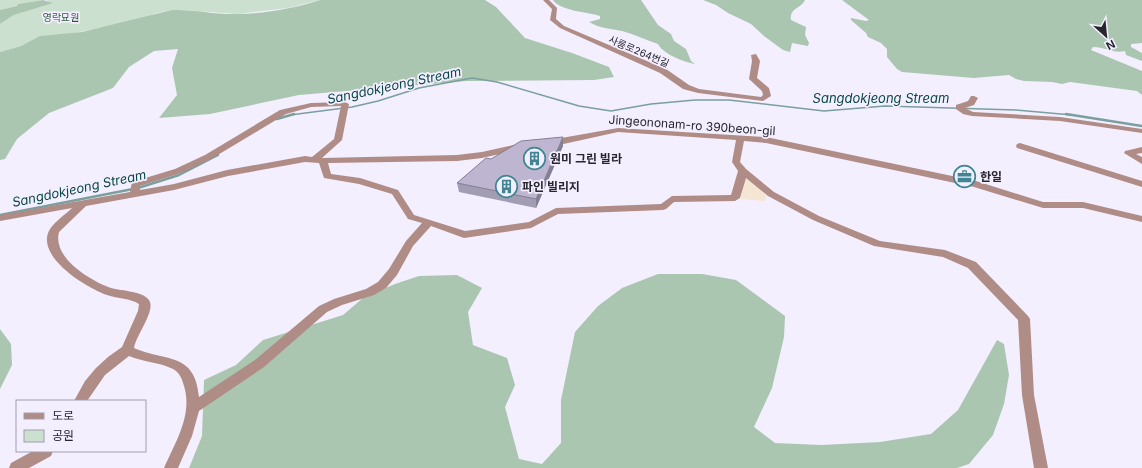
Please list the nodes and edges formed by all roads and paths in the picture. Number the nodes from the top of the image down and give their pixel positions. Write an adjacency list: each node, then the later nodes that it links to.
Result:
1 (546, 0): 2 (street, 사릉로264번길)
2 (754, 55)
3 (974, 98): 4 (street)
4 (1142, 131)
5 (740, 139): 6 (street, Jingeononam-ro 390beon-gil); 12 (street); 17 (street, Jingeononam-ro 390beon-gil)
6 (543, 144)
7 (529, 145): 10 (street)
8 (1020, 146): 13 (street)
9 (1142, 150): 11 (street)
10 (319, 159): 14 (street); 14 (street); 18 (street)
11 (1142, 161)
12 (743, 171): 18 (street); 25 (street)
13 (1142, 184)
14 (135, 190): 15 (street)
15 (84, 202): 16 (street); 19 (street)
16 (0, 218)
17 (1142, 219)
18 (429, 222): 21 (street)
19 (128, 350): 20 (street); 21 (street)
20 (81, 400)
21 (195, 407): 24 (street)
22 (44, 452): 23 (street)
23 (16, 468)
24 (171, 468)
25 (1041, 468)

